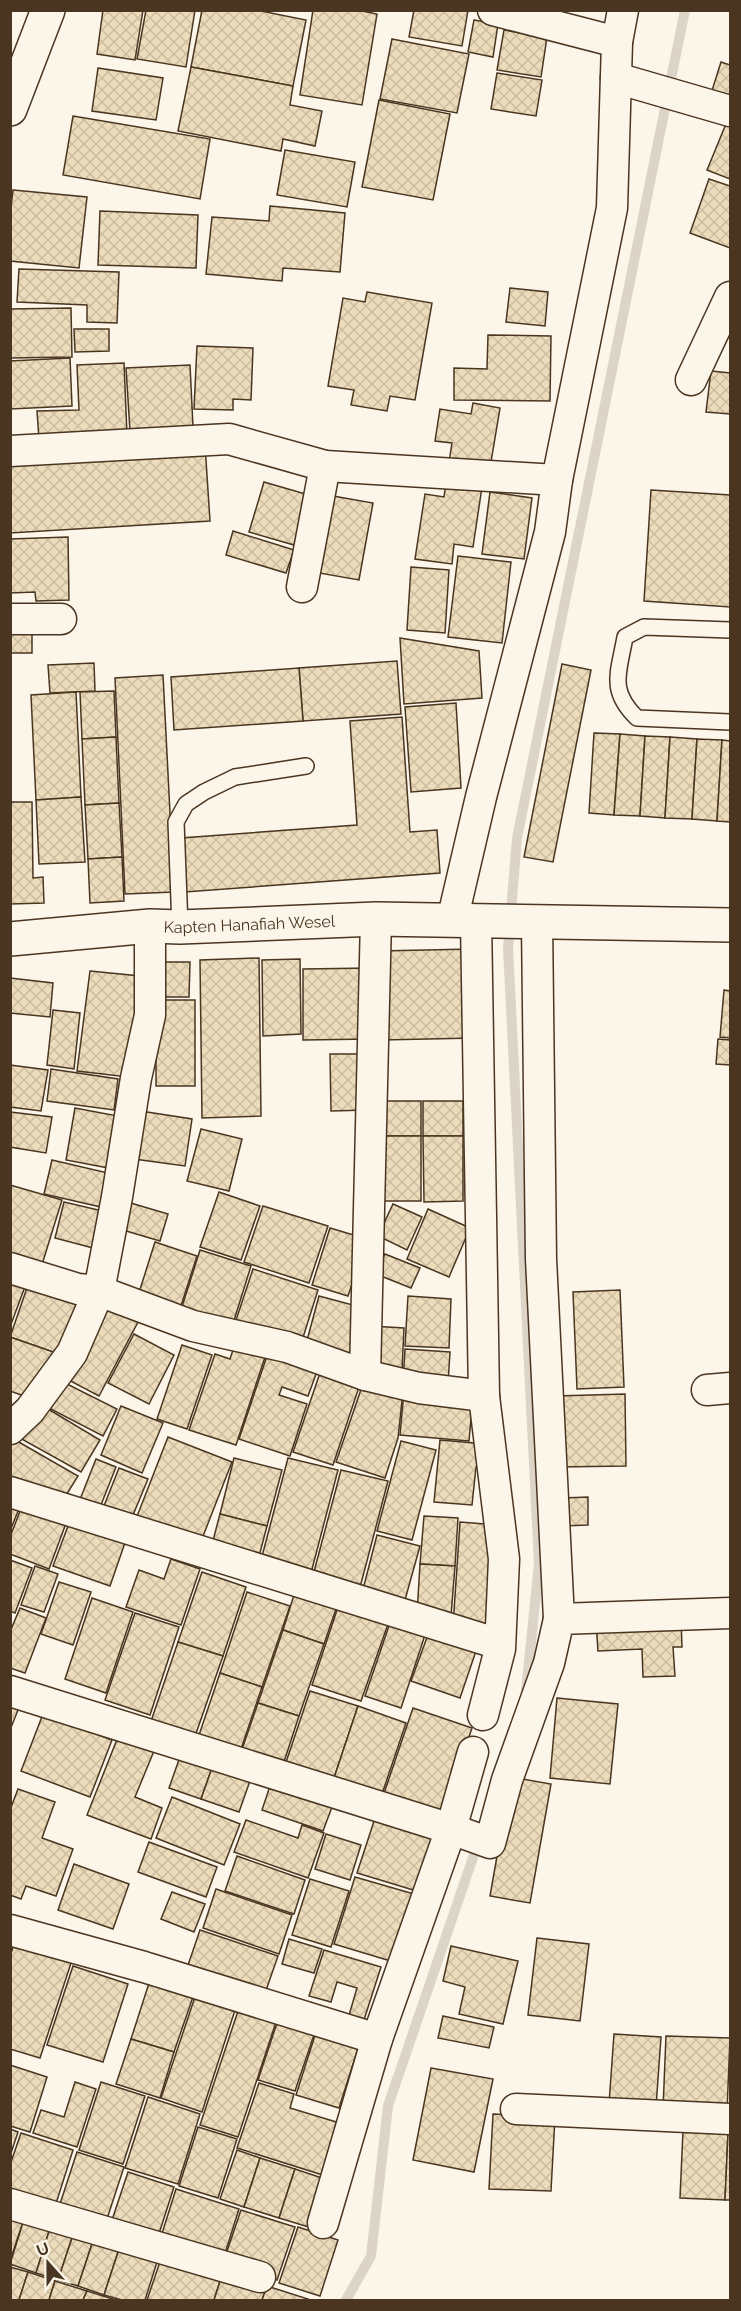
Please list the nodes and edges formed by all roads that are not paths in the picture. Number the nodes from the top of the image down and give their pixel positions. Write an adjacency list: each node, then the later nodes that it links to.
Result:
1 (48, 10): 6 (main road)
2 (494, 10): 4 (street)
3 (623, 10): 4 (street)
4 (617, 42): 5 (street)
5 (615, 78): 7 (street); 12 (street)
6 (10, 109)
7 (730, 111)
8 (730, 297): 9 (street)
9 (691, 380)
10 (10, 451): 11 (street)
11 (325, 466): 12 (street); 13 (street)
12 (557, 480): 20 (street)
13 (302, 587)
14 (61, 619): 15 (street)
15 (10, 620)
16 (730, 630): 17 (lane)
17 (730, 722)
18 (306, 766): 23 (lane)
19 (376, 919): 20 (main road, Kapten Hanafiah Wesel); 23 (main road, Kapten Hanafiah Wesel); 27 (street)
20 (473, 920): 21 (main road, Kapten Hanafiah Wesel); 28 (street)
21 (532, 922): 22 (main road); 32 (street)
22 (730, 925)
23 (165, 926): 24 (main road, Kapten Hanafiah Wesel); 26 (street)
24 (10, 939)
25 (10, 1268): 26 (street)
26 (99, 1291): 27 (street); 29 (street)
27 (365, 1375): 28 (street)
28 (484, 1396): 33 (street)
29 (10, 1429)
30 (10, 1492): 33 (street)
31 (730, 1613): 32 (street)
32 (559, 1619): 33 (street)
33 (518, 1653): 35 (street); 37 (street)
34 (10, 1691): 37 (street)
35 (483, 1715)
36 (473, 1752): 37 (street)
37 (469, 1835): 39 (street)
38 (10, 1930): 39 (street)
39 (377, 2039): 43 (street)
40 (516, 2109): 41 (street)
41 (730, 2119)
42 (10, 2204): 44 (street)
43 (323, 2223)
44 (260, 2277)

